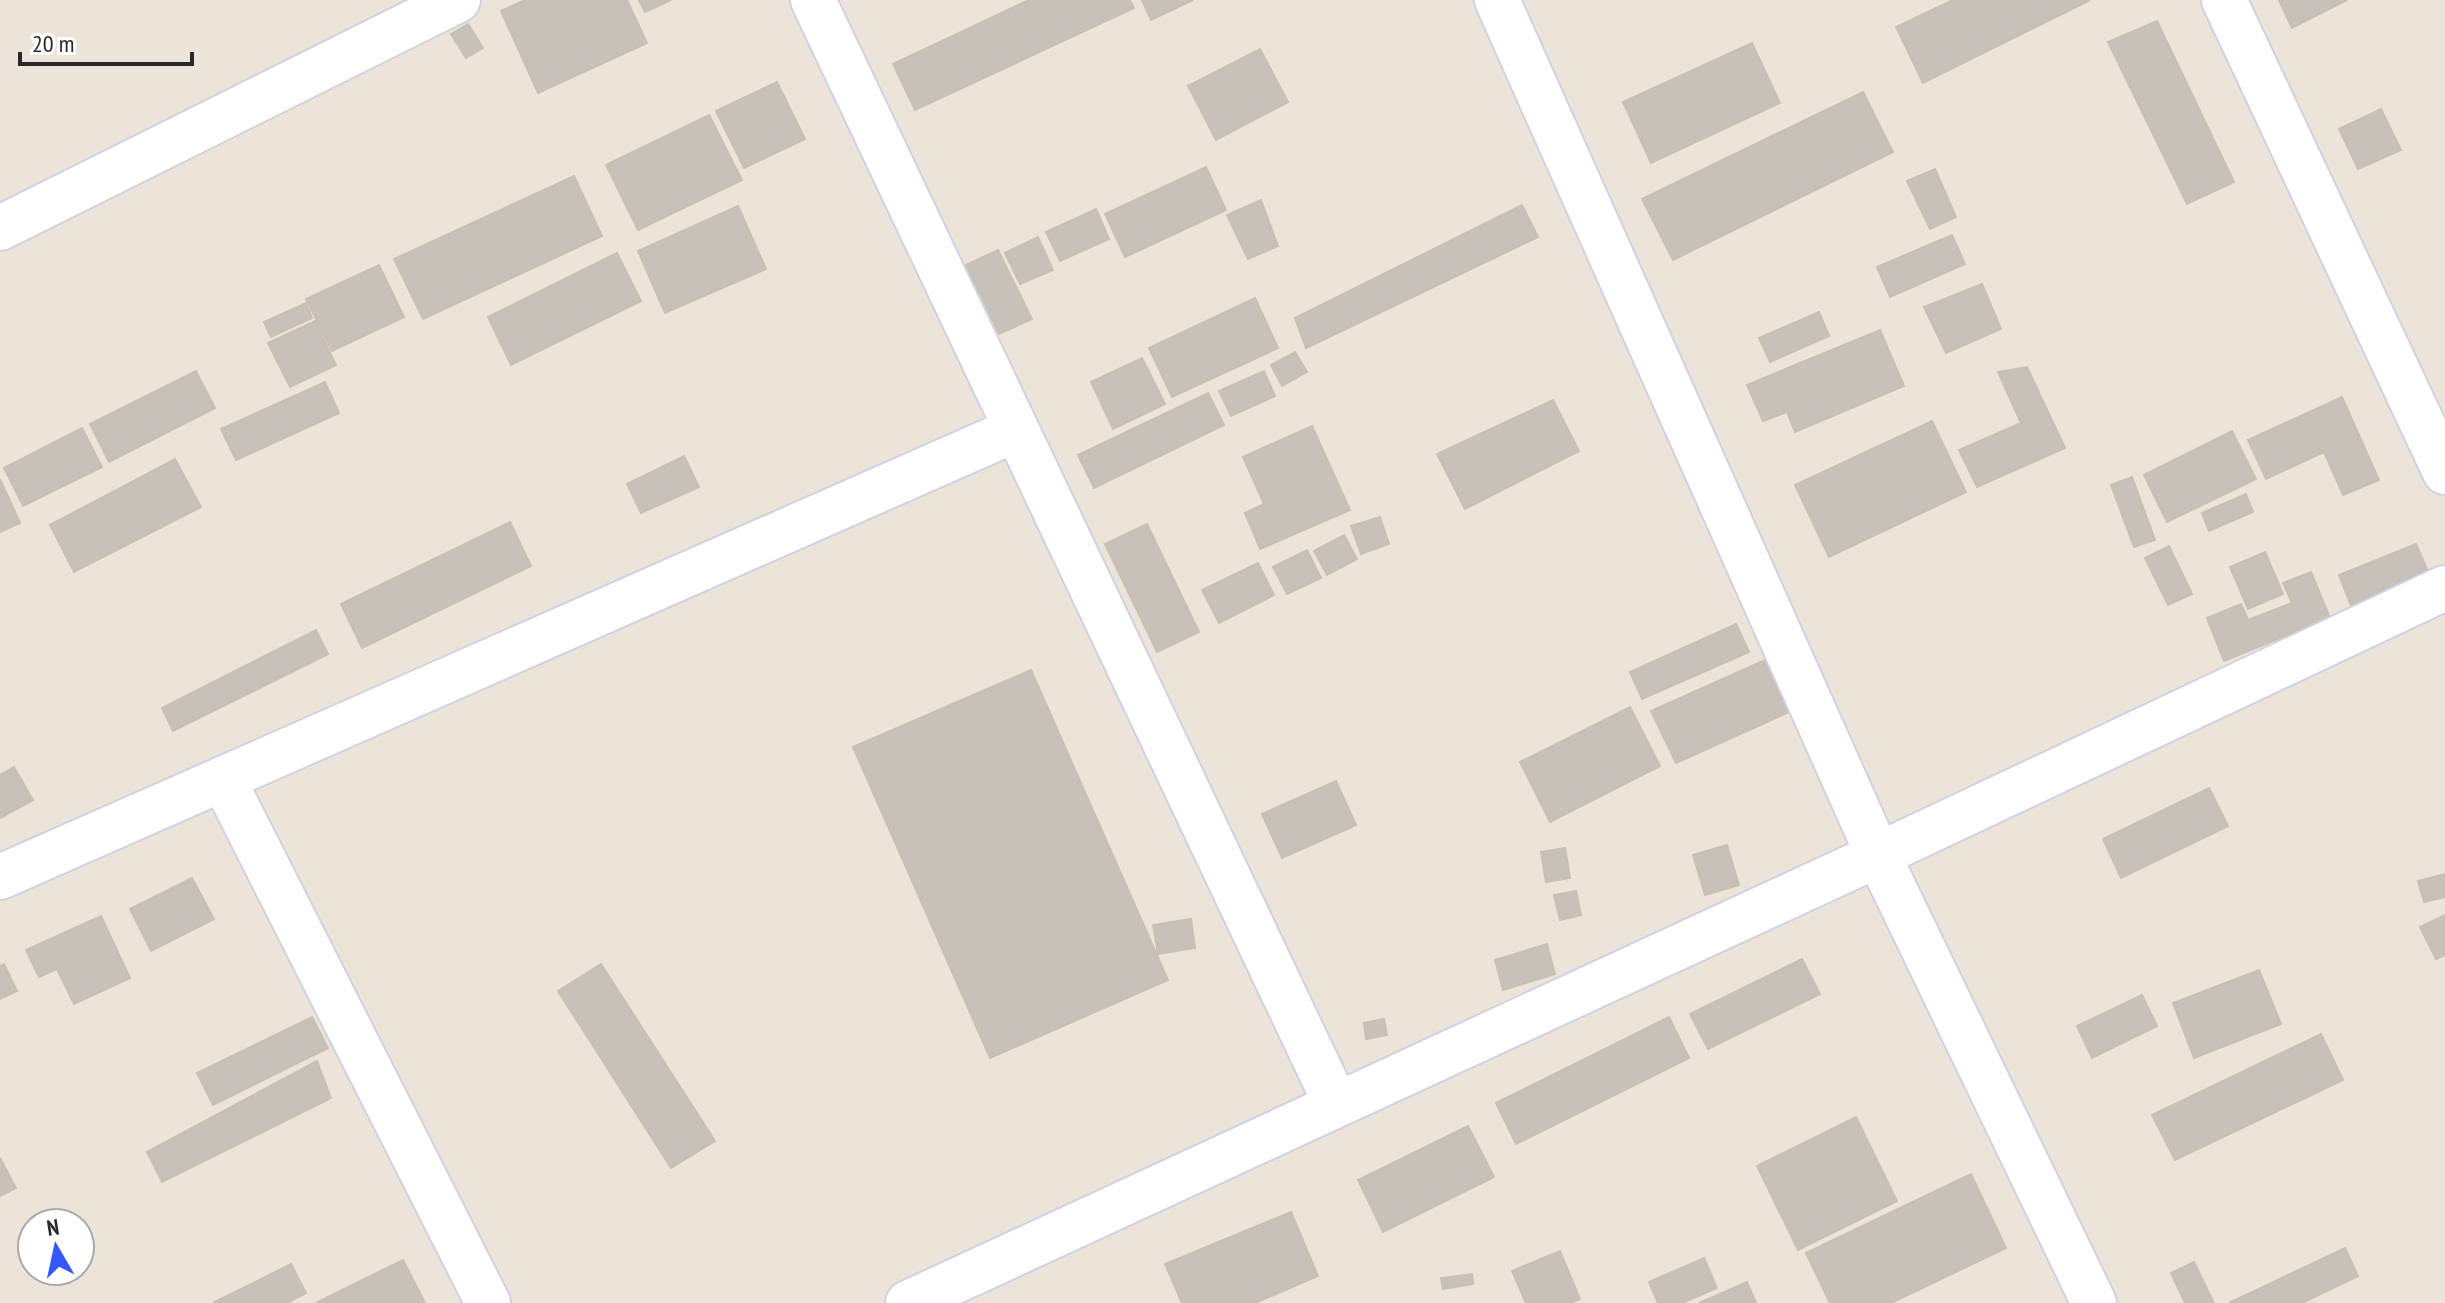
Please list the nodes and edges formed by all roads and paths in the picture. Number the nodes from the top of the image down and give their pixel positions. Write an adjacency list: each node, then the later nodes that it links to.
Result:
1 (458, 0): 5 (street)
2 (813, 0): 6 (street)
3 (1497, 0): 10 (street)
4 (2224, 0): 7 (street)
5 (0, 228)
6 (1015, 430): 9 (street); 12 (street)
7 (2445, 472)
8 (2445, 588): 10 (street)
9 (223, 779): 11 (street); 13 (street)
10 (1878, 855): 12 (street); 15 (street)
11 (0, 877)
12 (1336, 1104): 14 (street)
13 (488, 1303)
14 (908, 1303)
15 (2094, 1303)

